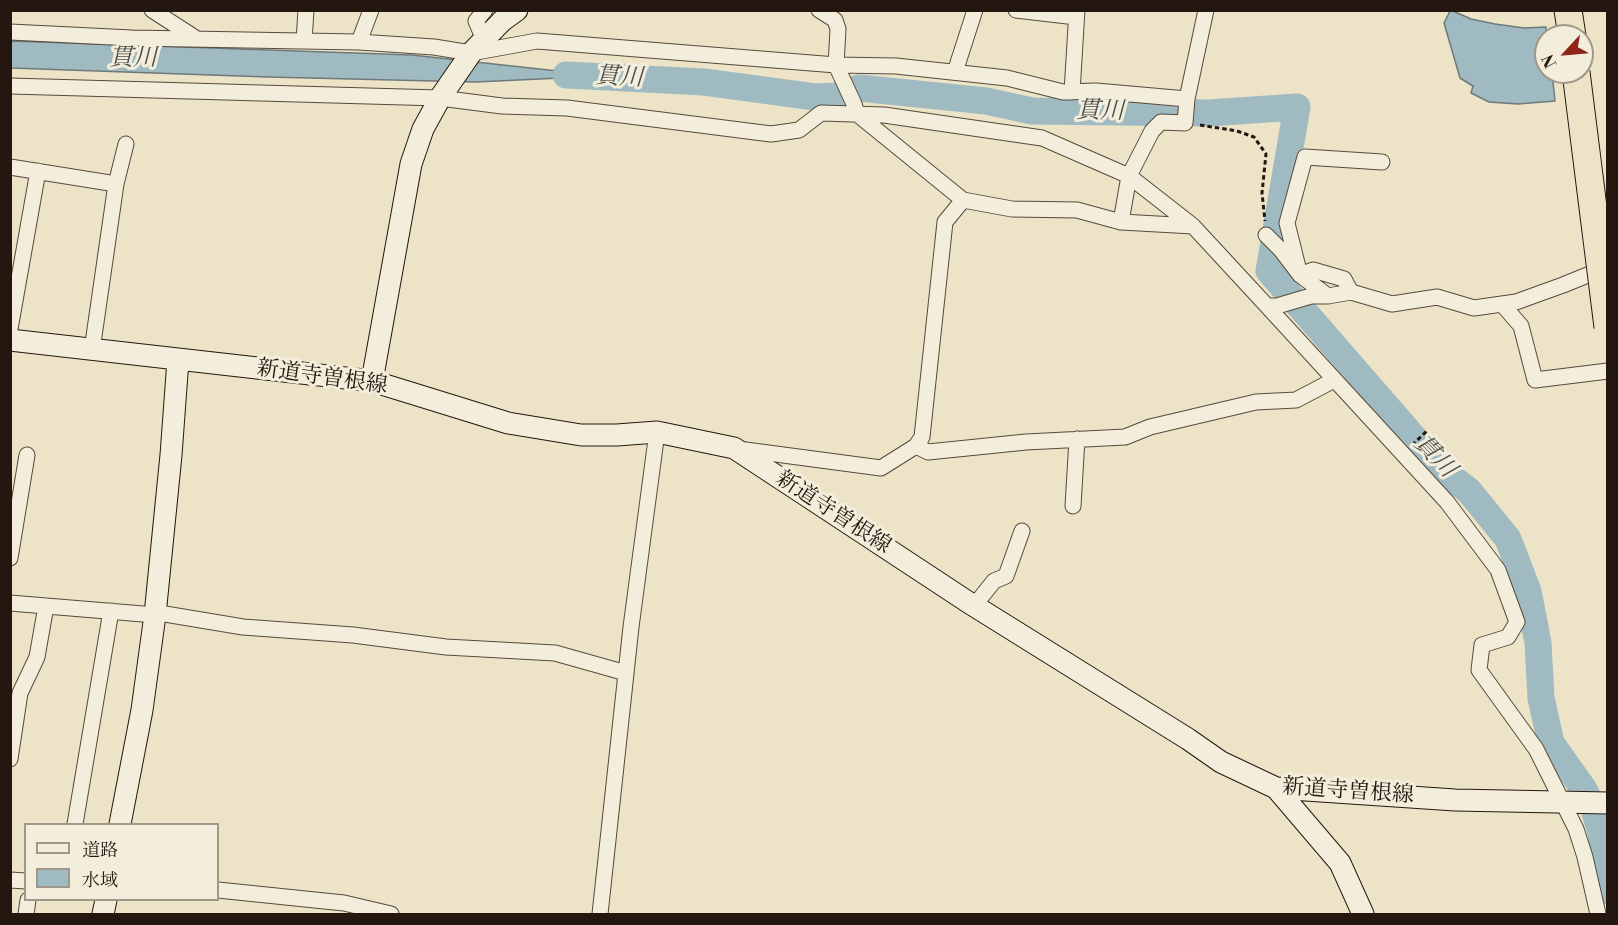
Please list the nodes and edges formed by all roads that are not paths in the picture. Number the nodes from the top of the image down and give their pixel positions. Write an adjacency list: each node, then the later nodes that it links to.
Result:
1 (152, 10): 12 (street)
2 (306, 10): 13 (street)
3 (370, 10): 14 (street)
4 (485, 10): 15 (street)
5 (517, 10): 15 (main road)
6 (819, 10): 16 (street)
7 (975, 10): 17 (street)
8 (1016, 10): 10 (street)
9 (1206, 10): 23 (street)
10 (1077, 14): 20 (street)
11 (10, 32): 12 (street)
12 (197, 39): 13 (street)
13 (304, 41): 14 (street)
14 (359, 42): 15 (street)
15 (477, 46): 16 (street); 21 (main road)
16 (837, 69): 17 (street); 22 (street)
17 (955, 72): 20 (street)
18 (1578, 84): 40 (highway, bridge)
19 (10, 86): 21 (street)
20 (1072, 92): 23 (street)
21 (440, 98): 22 (street); 47 (main road)
22 (856, 109): 28 (street); 30 (street)
23 (1186, 111): 28 (street)
24 (126, 144): 29 (street)
25 (1382, 162): 35 (street)
26 (10, 167): 27 (street)
27 (38, 171): 29 (street); 41 (street)
28 (1130, 174): 31 (street); 32 (street)
29 (116, 184): 43 (street)
30 (963, 200): 31 (street); 50 (street)
31 (1121, 222): 32 (street)
32 (1193, 225): 39 (street)
33 (1266, 235): 35 (street)
34 (1608, 267): 38 (street)
35 (1300, 275): 36 (street); 37 (street)
36 (1351, 292): 37 (street); 38 (street)
37 (1328, 296): 39 (street)
38 (1502, 304): 45 (street)
39 (1272, 306): 46 (street)
40 (1608, 327)
41 (10, 329)
42 (10, 340): 43 (main road, 新道寺曽根線)
43 (92, 350): 44 (main road, 新道寺曽根線)
44 (178, 360): 47 (main road, 新道寺曽根線); 60 (main road)
45 (1608, 371)
46 (1334, 380): 49 (street); 64 (street)
47 (372, 381): 48 (main road, 新道寺曽根線)
48 (657, 432): 51 (main road, 新道寺曽根線); 61 (street)
49 (1077, 439): 50 (street); 53 (street)
50 (916, 446): 51 (street)
51 (734, 448): 58 (main road, 新道寺曽根線)
52 (27, 455): 55 (street)
53 (1073, 506)
54 (1022, 531): 58 (street)
55 (10, 558)
56 (10, 603): 57 (street)
57 (46, 606): 59 (street); 62 (street)
58 (974, 606): 63 (main road, 新道寺曽根線)
59 (111, 611): 60 (street); 66 (street)
60 (155, 615): 61 (street); 67 (main road)
61 (626, 673): 70 (street)
62 (10, 759)
63 (1276, 788): 64 (main road, 新道寺曽根線); 71 (main road)
64 (1564, 803): 65 (main road, 新道寺曽根線); 72 (street)
65 (1601, 803)
66 (75, 823)
67 (120, 823)
68 (219, 890): 69 (street)
69 (391, 915)
70 (600, 915)
71 (1362, 915)
72 (1598, 915)

